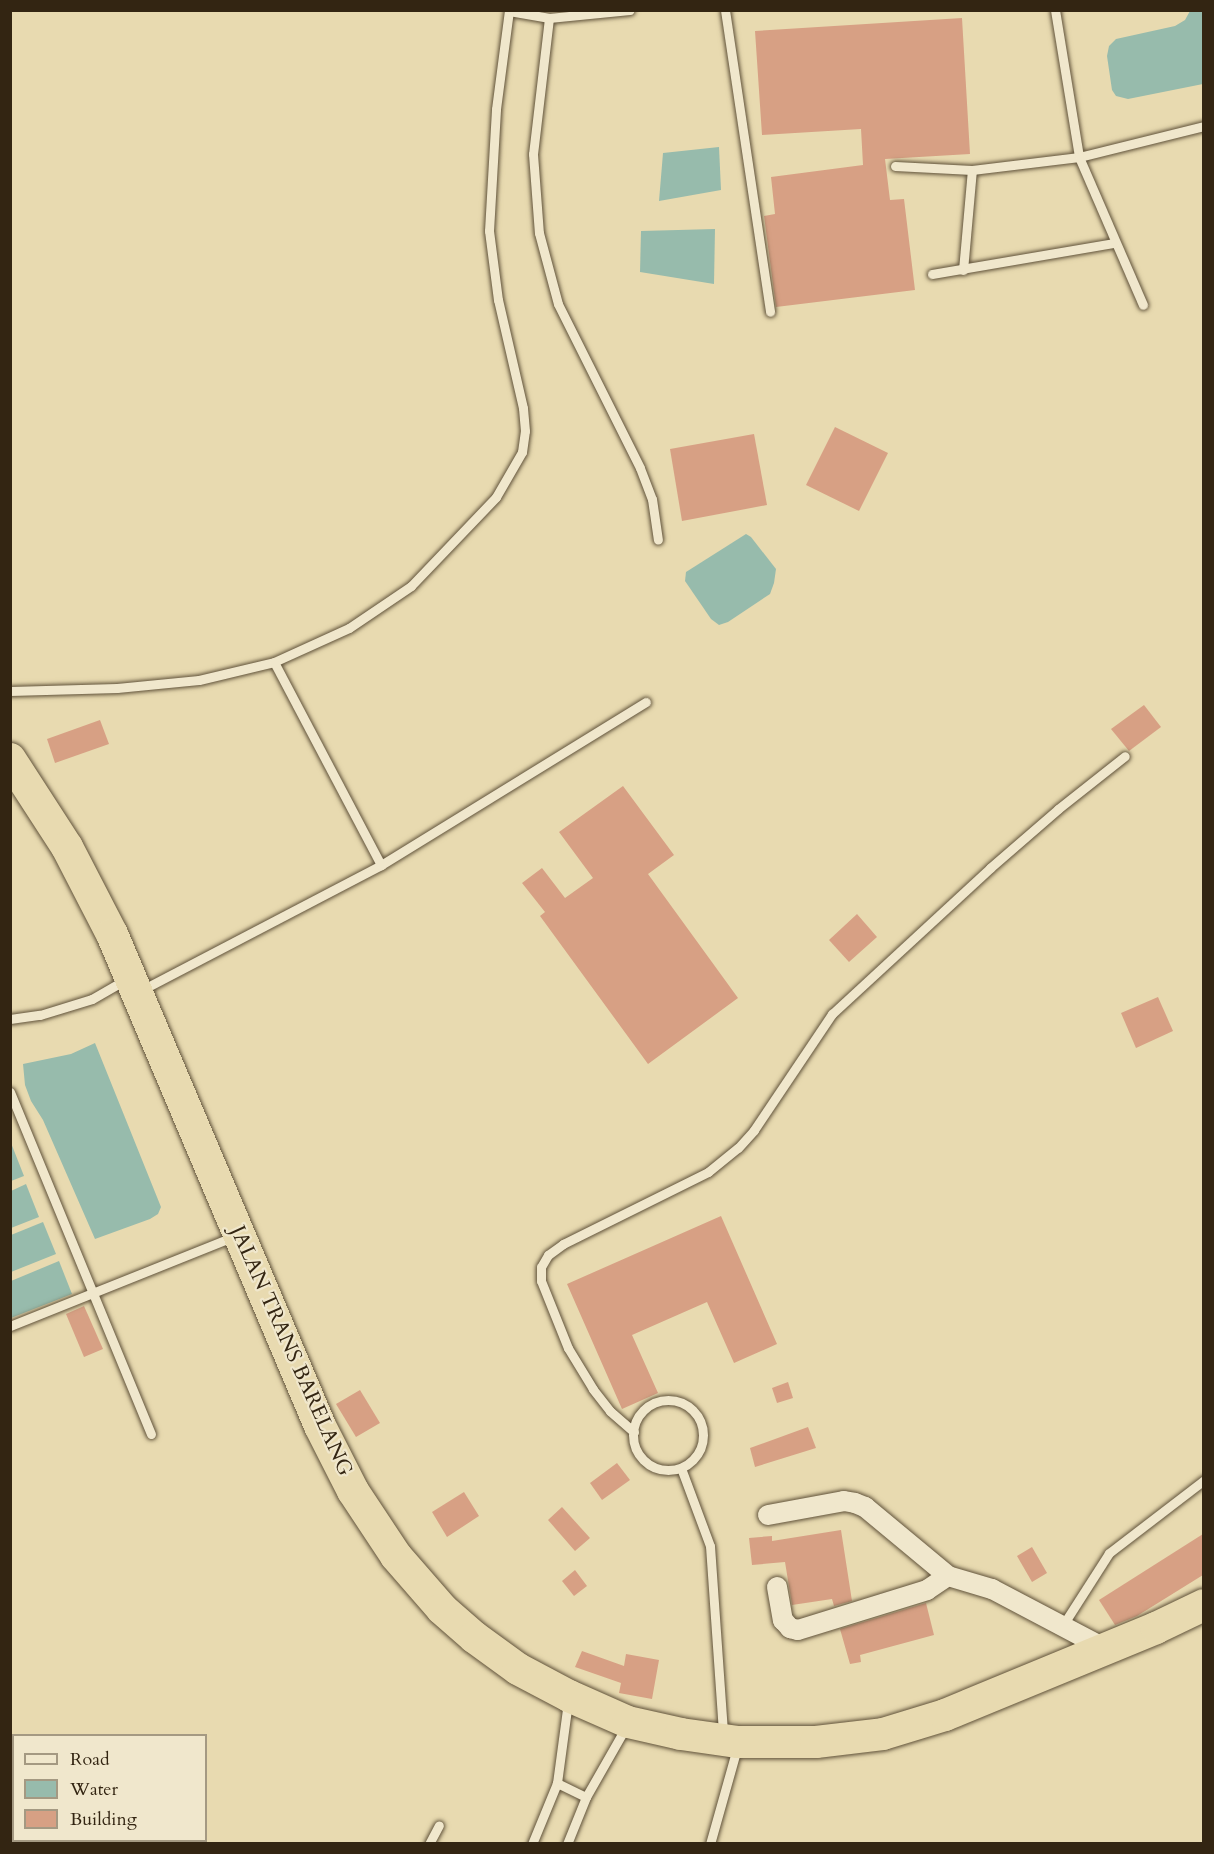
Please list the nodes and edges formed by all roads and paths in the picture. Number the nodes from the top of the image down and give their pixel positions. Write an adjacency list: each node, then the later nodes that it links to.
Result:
1 (630, 10): 5 (lane)
2 (724, 10): 14 (lane)
3 (1055, 10): 7 (lane)
4 (509, 11): 5 (lane); 16 (lane)
5 (549, 18): 15 (lane)
6 (1203, 126): 7 (lane)
7 (1079, 157): 9 (lane); 10 (lane)
8 (895, 166): 9 (lane)
9 (972, 170): 11 (lane)
10 (1114, 243): 11 (lane); 13 (lane)
11 (963, 270): 12 (lane)
12 (932, 274)
13 (1143, 305)
14 (770, 312)
15 (658, 540)
16 (274, 662): 17 (lane); 21 (lane)
17 (10, 692)
18 (646, 702): 21 (lane)
19 (1125, 756): 28 (lane)
20 (10, 759): 22 (highway, JALAN TRANS BARELANG)
21 (381, 865): 22 (lane)
22 (134, 984): 23 (lane); 25 (highway, JALAN TRANS BARELANG)
23 (10, 1019)
24 (10, 1092): 26 (lane)
25 (240, 1234): 26 (lane); 38 (highway, JALAN TRANS BARELANG)
26 (94, 1293): 27 (lane); 29 (lane)
27 (10, 1326)
28 (634, 1432): 30 (lane); 30 (lane)
29 (151, 1434)
30 (681, 1468): 40 (lane)
31 (1203, 1480): 36 (lane)
32 (768, 1515): 33 (street)
33 (948, 1576): 34 (street); 36 (street)
34 (777, 1587)
35 (1203, 1605): 37 (highway, JALAN TRANS BARELANG)
36 (1063, 1625): 37 (street)
37 (1106, 1649): 40 (highway, JALAN TRANS BARELANG)
38 (569, 1696): 39 (highway, JALAN TRANS BARELANG); 41 (lane)
39 (628, 1722): 40 (highway, JALAN TRANS BARELANG); 42 (lane)
40 (731, 1741): 47 (lane)
41 (557, 1783): 42 (lane); 45 (lane)
42 (586, 1797): 46 (lane)
43 (439, 1825): 44 (lane)
44 (429, 1844)
45 (532, 1844)
46 (567, 1844)
47 (710, 1844)

